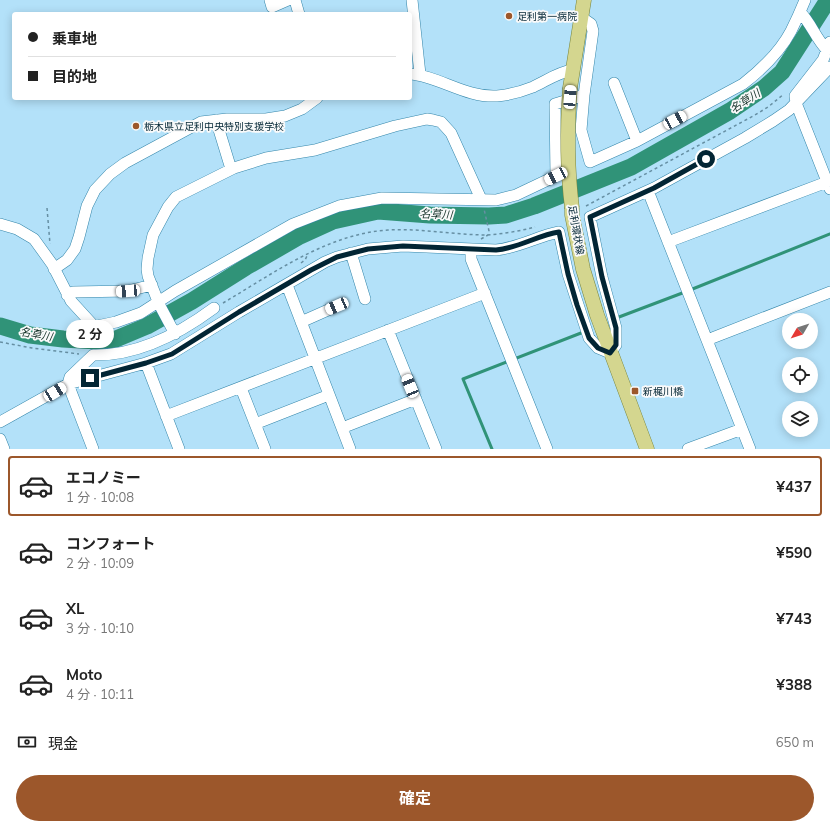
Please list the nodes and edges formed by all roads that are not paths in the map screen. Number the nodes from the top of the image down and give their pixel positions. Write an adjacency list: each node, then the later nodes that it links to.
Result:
1 (270, 0): 2 (street)
2 (288, 0)
3 (295, 0): 7 (street)
4 (412, 0): 13 (street)
5 (584, 0): 9 (main road, 足利環状線)
6 (805, 0): 8 (street)
7 (298, 12)
8 (802, 15): 10 (street); 19 (street)
9 (581, 17): 12 (main road, 足利環状線); 15 (street)
10 (826, 46): 17 (street)
11 (830, 67): 17 (street)
12 (573, 70): 13 (street); 42 (main road, 足利環状線, bridge)
13 (415, 74)
14 (614, 84): 19 (street)
15 (584, 95): 19 (street); 23 (street)
16 (314, 100): 18 (street)
17 (796, 103): 21 (street); 22 (street)
18 (216, 120): 20 (street); 28 (street)
19 (637, 141)
20 (231, 169): 23 (street); 30 (street)
21 (829, 186): 25 (street)
22 (648, 191): 25 (street); 42 (street)
23 (482, 201): 35 (street)
24 (0, 224): 28 (street)
25 (668, 242): 41 (street)
26 (471, 250): 27 (street); 32 (street); 42 (street)
27 (351, 253): 29 (street); 34 (street)
28 (53, 267): 33 (street)
29 (287, 284): 38 (street); 44 (street)
30 (152, 285): 33 (street); 35 (street)
31 (830, 292): 41 (street)
32 (485, 293): 39 (street); 61 (street)
33 (67, 295): 35 (street)
34 (365, 299)
35 (159, 303): 40 (street)
36 (337, 306): 38 (street)
37 (214, 308): 40 (street)
38 (301, 322): 43 (street)
39 (388, 330): 43 (street); 48 (street)
40 (173, 331): 45 (street)
41 (707, 340): 53 (street)
42 (610, 353): 62 (main road, 足利環状線)
43 (315, 359): 46 (street); 47 (street)
44 (146, 363): 45 (street); 49 (street)
45 (68, 384): 50 (street); 56 (street)
46 (241, 388): 49 (street); 51 (street)
47 (329, 395): 51 (street); 52 (street)
48 (416, 399): 52 (street); 60 (street)
49 (166, 416): 57 (street)
50 (0, 422)
51 (255, 424): 58 (street)
52 (342, 428): 59 (street)
53 (742, 429): 63 (street); 64 (street)
54 (0, 439): 55 (street)
55 (4, 449)
56 (93, 449)
57 (179, 449)
58 (265, 449)
59 (350, 449)
60 (436, 449)
61 (547, 449)
62 (647, 449)
63 (688, 449)
64 (750, 449)

